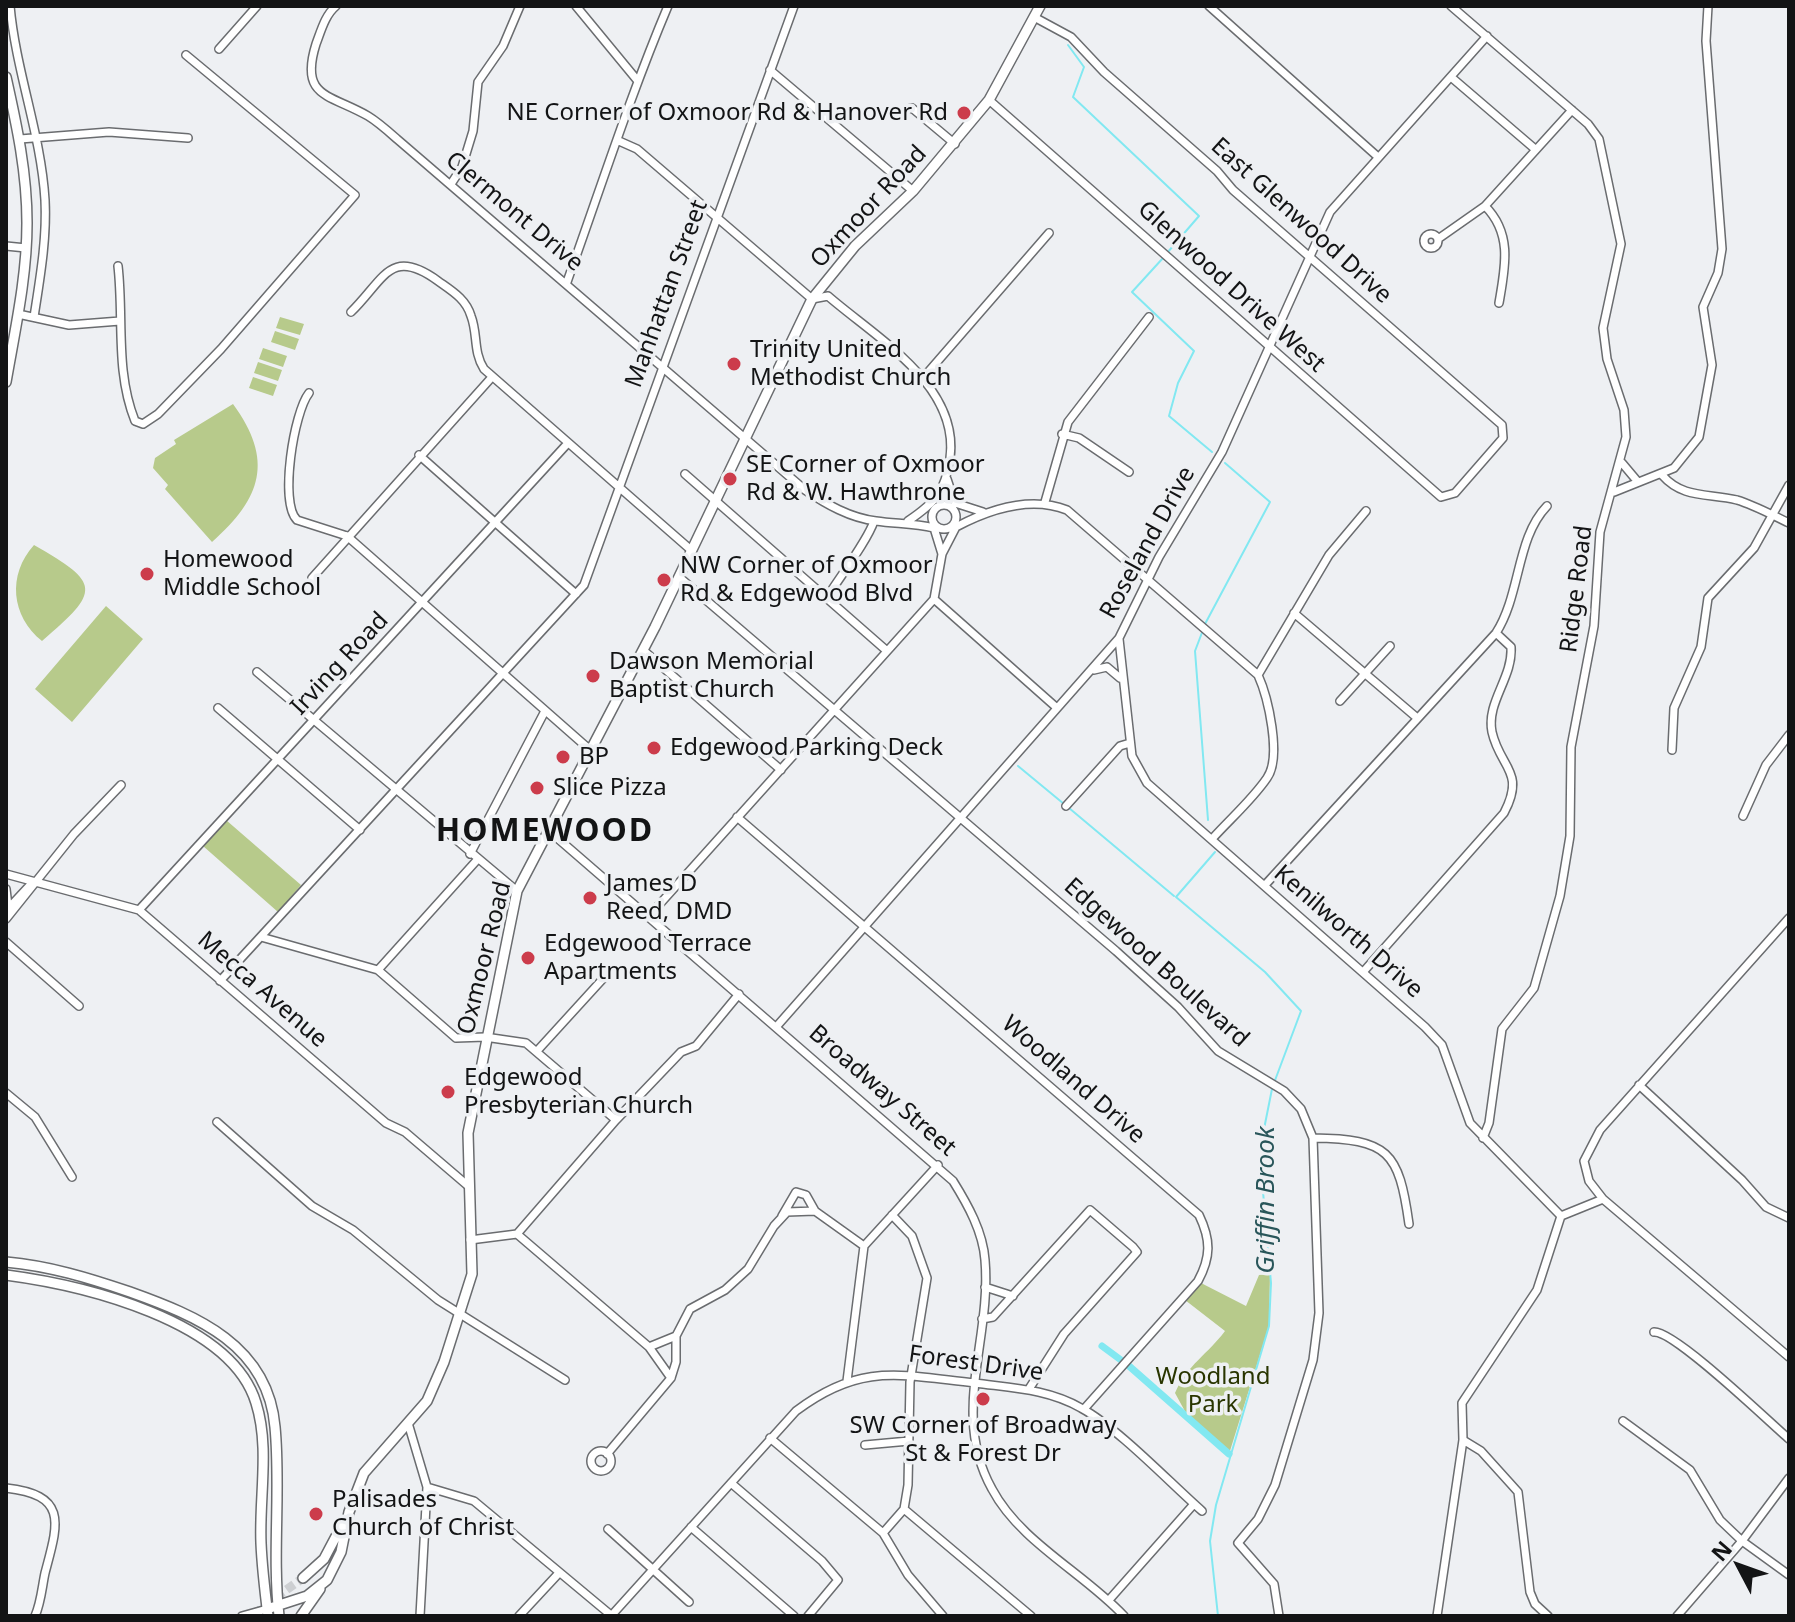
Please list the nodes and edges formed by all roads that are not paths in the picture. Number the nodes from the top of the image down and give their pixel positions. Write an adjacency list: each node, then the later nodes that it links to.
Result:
1 (10, 6): 23 (street)
2 (257, 6): 14 (street)
3 (336, 6): 30 (street, Clermont Drive)
4 (520, 6): 30 (street)
5 (576, 6): 19 (street)
6 (668, 6): 19 (street)
7 (794, 6): 16 (street, Manhattan Street)
8 (1040, 6): 12 (main road, Oxmoor Road)
9 (1209, 6): 29 (street)
10 (1451, 6): 13 (street, Ridge Road)
11 (1708, 6): 61 (street)
12 (1034, 17): 20 (main road, Oxmoor Road); 38 (street, East Glenwood Drive)
13 (1487, 36): 18 (street, Roseland Drive); 22 (street, Ridge Road)
14 (219, 49)
15 (186, 55): 47 (street)
16 (770, 70): 31 (street); 33 (street, Manhattan Street)
17 (6, 77): 25 (main road)
18 (1451, 77): 28 (street); 29 (street, Roseland Drive)
19 (637, 80): 26 (street)
20 (989, 100): 27 (main road, Oxmoor Road); 48 (street, Glenwood Drive West)
21 (908, 109): 27 (street)
22 (1572, 110): 28 (street); 58 (street, Ridge Road)
23 (36, 137): 24 (street); 25 (street); 45 (street)
24 (188, 138)
25 (20, 139): 37 (main road)
26 (619, 141): 33 (street); 40 (street)
27 (955, 144): 31 (main road, Oxmoor Road)
28 (1535, 149): 32 (street)
29 (1378, 157): 38 (street, Roseland Drive)
30 (451, 184): 40 (street, Clermont Drive)
31 (913, 191): 41 (main road, Oxmoor Road)
32 (1485, 206): 35 (street); 42 (street)
33 (716, 217): 41 (street); 49 (street, Manhattan Street)
34 (1049, 233): 51 (street)
35 (1438, 239)
36 (6, 246): 37 (street)
37 (26, 248): 44 (main road)
38 (1309, 258): 48 (street, Roseland Drive); 67 (street, East Glenwood Drive)
39 (118, 266): 47 (street)
40 (567, 282): 49 (street, Clermont Drive)
41 (812, 299): 51 (street); 55 (main road, Oxmoor Road)
42 (1499, 303)
43 (351, 312): 50 (street)
44 (18, 314): 45 (street); 52 (main road)
45 (34, 317): 47 (street)
46 (1149, 317): 54 (street)
47 (120, 321)
48 (1271, 344): 67 (street, Glenwood Drive West); 87 (street, Roseland Drive)
49 (662, 367): 55 (street, Clermont Drive); 65 (street, Manhattan Street)
50 (492, 377): 56 (street); 57 (street)
51 (923, 378): 62 (street)
52 (6, 382)
53 (309, 393): 82 (street)
54 (1062, 434): 59 (street); 69 (street)
55 (745, 438): 68 (main road, Oxmoor Road); 76 (street)
56 (568, 443): 65 (street); 78 (street, Irving Road)
57 (419, 455): 78 (street); 82 (street)
58 (1621, 461): 63 (street); 66 (street, Ridge Road)
59 (1129, 472)
60 (685, 474): 68 (street)
61 (1662, 475): 63 (street); 75 (street)
62 (947, 479): 70 (street); 71 (street)
63 (1638, 482): 66 (street)
64 (1789, 485): 75 (street)
65 (620, 487): 83 (street); 88 (street, Manhattan Street)
66 (1614, 492): 154 (street, Ridge Road)
67 (1449, 495)
68 (715, 500): 83 (main road, Oxmoor Road); 89 (street)
69 (1045, 502): 74 (street); 87 (street)
70 (953, 505): 71 (street); 74 (street); 80 (street)
71 (935, 506): 77 (street); 81 (street)
72 (1547, 506): 93 (street)
73 (1366, 511): 92 (street)
74 (983, 512): 80 (street)
75 (1773, 516): 79 (street); 114 (street)
76 (874, 521): 77 (street); 89 (street)
77 (908, 521): 81 (street)
78 (496, 523): 88 (street); 91 (street, Irving Road)
79 (1789, 523)
80 (954, 526): 81 (street); 84 (street)
81 (935, 527): 84 (street)
82 (347, 536): 86 (street); 91 (street)
83 (691, 550): 85 (main road, Oxmoor Road)
84 (942, 554): 90 (street)
85 (679, 577): 96 (main road, Oxmoor Road); 107 (street, Edgewood Boulevard)
86 (312, 578)
87 (1146, 582): 94 (street, Roseland Drive); 102 (street)
88 (576, 594): 100 (street, Manhattan Street)
89 (826, 599): 97 (street)
90 (934, 599): 97 (street); 106 (street)
91 (423, 604): 100 (street); 110 (street, Irving Road)
92 (1294, 613): 101 (street); 102 (street)
93 (1496, 633): 109 (street); 142 (street)
94 (1119, 638): 99 (street, Roseland Drive); 103 (street, Kenilworth Drive)
95 (1390, 646): 101 (street)
96 (643, 650): 113 (main road, Oxmoor Road); 116 (street)
97 (887, 651): 107 (street)
98 (257, 672): 110 (street)
99 (1089, 672): 103 (street); 106 (street, Roseland Drive)
100 (502, 673): 108 (street); 118 (street, Manhattan Street)
101 (1365, 673): 104 (street); 109 (street)
102 (1258, 675): 125 (street)
103 (1122, 679): 112 (street, Kenilworth Drive)
104 (1340, 701)
105 (218, 708): 115 (street)
106 (1057, 708): 120 (street, Roseland Drive)
107 (837, 710): 116 (street); 120 (street, Edgewood Boulevard)
108 (545, 711): 113 (street); 126 (street)
109 (1416, 717): 129 (street)
110 (314, 720): 115 (street, Irving Road); 118 (street)
111 (1789, 735): 121 (street)
112 (1130, 743): 119 (street); 125 (street, Kenilworth Drive)
113 (589, 749): 124 (main road, Oxmoor Road)
114 (1672, 750)
115 (279, 760): 123 (street); 132 (street, Irving Road)
116 (781, 770): 122 (street)
117 (121, 785): 128 (street)
118 (396, 790): 123 (street, Manhattan Street); 126 (street)
119 (1066, 806)
120 (962, 816): 137 (street, Roseland Drive); 153 (street, Edgewood Boulevard)
121 (1743, 816)
122 (737, 817): 134 (street); 137 (street, Woodland Drive)
123 (360, 830): 138 (street, Manhattan Street)
124 (548, 830): 131 (main road, Oxmoor Road); 134 (street, Broadway Street)
125 (1212, 839): 129 (street, Kenilworth Drive)
126 (473, 857): 131 (street); 140 (street)
127 (6, 874): 128 (street, Mecca Avenue)
128 (35, 881): 132 (street, Mecca Avenue); 133 (street); 136 (street)
129 (1265, 885): 142 (street, Kenilworth Drive)
130 (6, 889): 133 (street)
131 (517, 891): 147 (main road, Oxmoor Road)
132 (139, 910): 143 (street, Mecca Avenue)
133 (6, 911)
134 (649, 916): 144 (street, Broadway Street)
135 (1789, 918): 149 (street)
136 (6, 919)
137 (865, 928): 146 (street, Roseland Drive); 184 (street, Woodland Drive)
138 (261, 937): 140 (street); 143 (street, Manhattan Street)
139 (6, 942): 145 (street)
140 (378, 970): 147 (street)
141 (610, 971): 148 (street)
142 (1364, 971): 154 (street, Kenilworth Drive)
143 (220, 981): 157 (street, Mecca Avenue)
144 (739, 994): 146 (street, Broadway Street); 151 (street)
145 (79, 1006)
146 (777, 1026): 155 (street, Broadway Street)
147 (485, 1037): 148 (street); 157 (main road, Oxmoor Road)
148 (537, 1051): 151 (street)
149 (1639, 1085): 158 (street); 163 (street)
150 (6, 1093): 156 (street)
151 (616, 1120): 165 (street)
152 (217, 1122): 172 (street)
153 (1313, 1138): 164 (street); 225 (street, Edgewood Boulevard)
154 (1483, 1138): 161 (street, Kenilworth Drive)
155 (938, 1165): 160 (street); 170 (street, Broadway Street)
156 (72, 1177)
157 (467, 1185): 166 (main road, Oxmoor Road)
158 (1603, 1199): 161 (street); 177 (street)
159 (815, 1211): 162 (street); 162 (street); 167 (street)
160 (892, 1215): 167 (street); 178 (street)
161 (1561, 1216): 189 (street)
162 (781, 1218): 175 (street)
163 (1789, 1218)
164 (1409, 1224)
165 (517, 1234): 166 (street); 176 (street)
166 (470, 1240): 172 (main road, Oxmoor Road)
167 (864, 1246): 181 (street)
168 (6, 1262): 212 (main road)
169 (6, 1275): 213 (main road)
170 (985, 1287): 171 (street); 173 (street, Broadway Street)
171 (1013, 1296): 173 (street); 183 (street)
172 (460, 1315): 180 (street); 186 (main road, Oxmoor Road)
173 (982, 1319): 182 (street, Broadway Street)
174 (1654, 1332): 188 (street)
175 (676, 1336): 176 (street); 179 (street)
176 (649, 1347): 179 (street)
177 (1789, 1357)
178 (912, 1373): 181 (street, Forest Drive); 182 (street, Forest Drive); 190 (street)
179 (671, 1378): 192 (street)
180 (565, 1380)
181 (847, 1381): 187 (street, Forest Drive)
182 (972, 1383): 183 (street, Forest Drive); 210 (street, Broadway Street)
183 (1029, 1389): 184 (street, Forest Drive)
184 (1084, 1409): 198 (street, Forest Drive)
185 (1623, 1421): 204 (street)
186 (408, 1423): 195 (street); 197 (main road, Oxmoor Road)
187 (770, 1438): 194 (street, Forest Drive); 203 (street)
188 (1789, 1439)
189 (1463, 1440): 226 (street); 227 (street)
190 (909, 1441): 191 (street); 199 (street)
191 (865, 1445)
192 (607, 1454)
193 (1789, 1478): 204 (street)
194 (731, 1483): 201 (street, Forest Drive); 221 (street)
195 (427, 1487): 206 (street); 217 (street)
196 (6, 1488): 214 (street)
197 (357, 1488): 208 (main road); 209 (main road)
198 (1194, 1504): 200 (street, Forest Drive); 210 (street)
199 (904, 1509): 203 (street); 223 (street)
200 (1202, 1511)
201 (691, 1527): 205 (street, Forest Drive); 220 (street)
202 (608, 1529): 205 (street)
203 (883, 1533): 222 (street)
204 (1742, 1541): 207 (street); 228 (street)
205 (653, 1569): 211 (street); 219 (street, Forest Drive)
206 (559, 1573): 218 (street); 219 (street)
207 (1789, 1575)
208 (303, 1578)
209 (327, 1580): 212 (main road); 216 (main road)
210 (1109, 1600): 224 (street, Broadway Street)
211 (689, 1602)
212 (279, 1611): 213 (main road)
213 (268, 1613): 215 (street)
214 (35, 1616)
215 (242, 1616)
216 (301, 1616)
217 (420, 1616)
218 (519, 1616)
219 (611, 1616)
220 (794, 1616)
221 (808, 1616)
222 (943, 1616)
223 (1031, 1616)
224 (1124, 1616)
225 (1279, 1616)
226 (1437, 1616)
227 (1548, 1616)
228 (1677, 1616)

